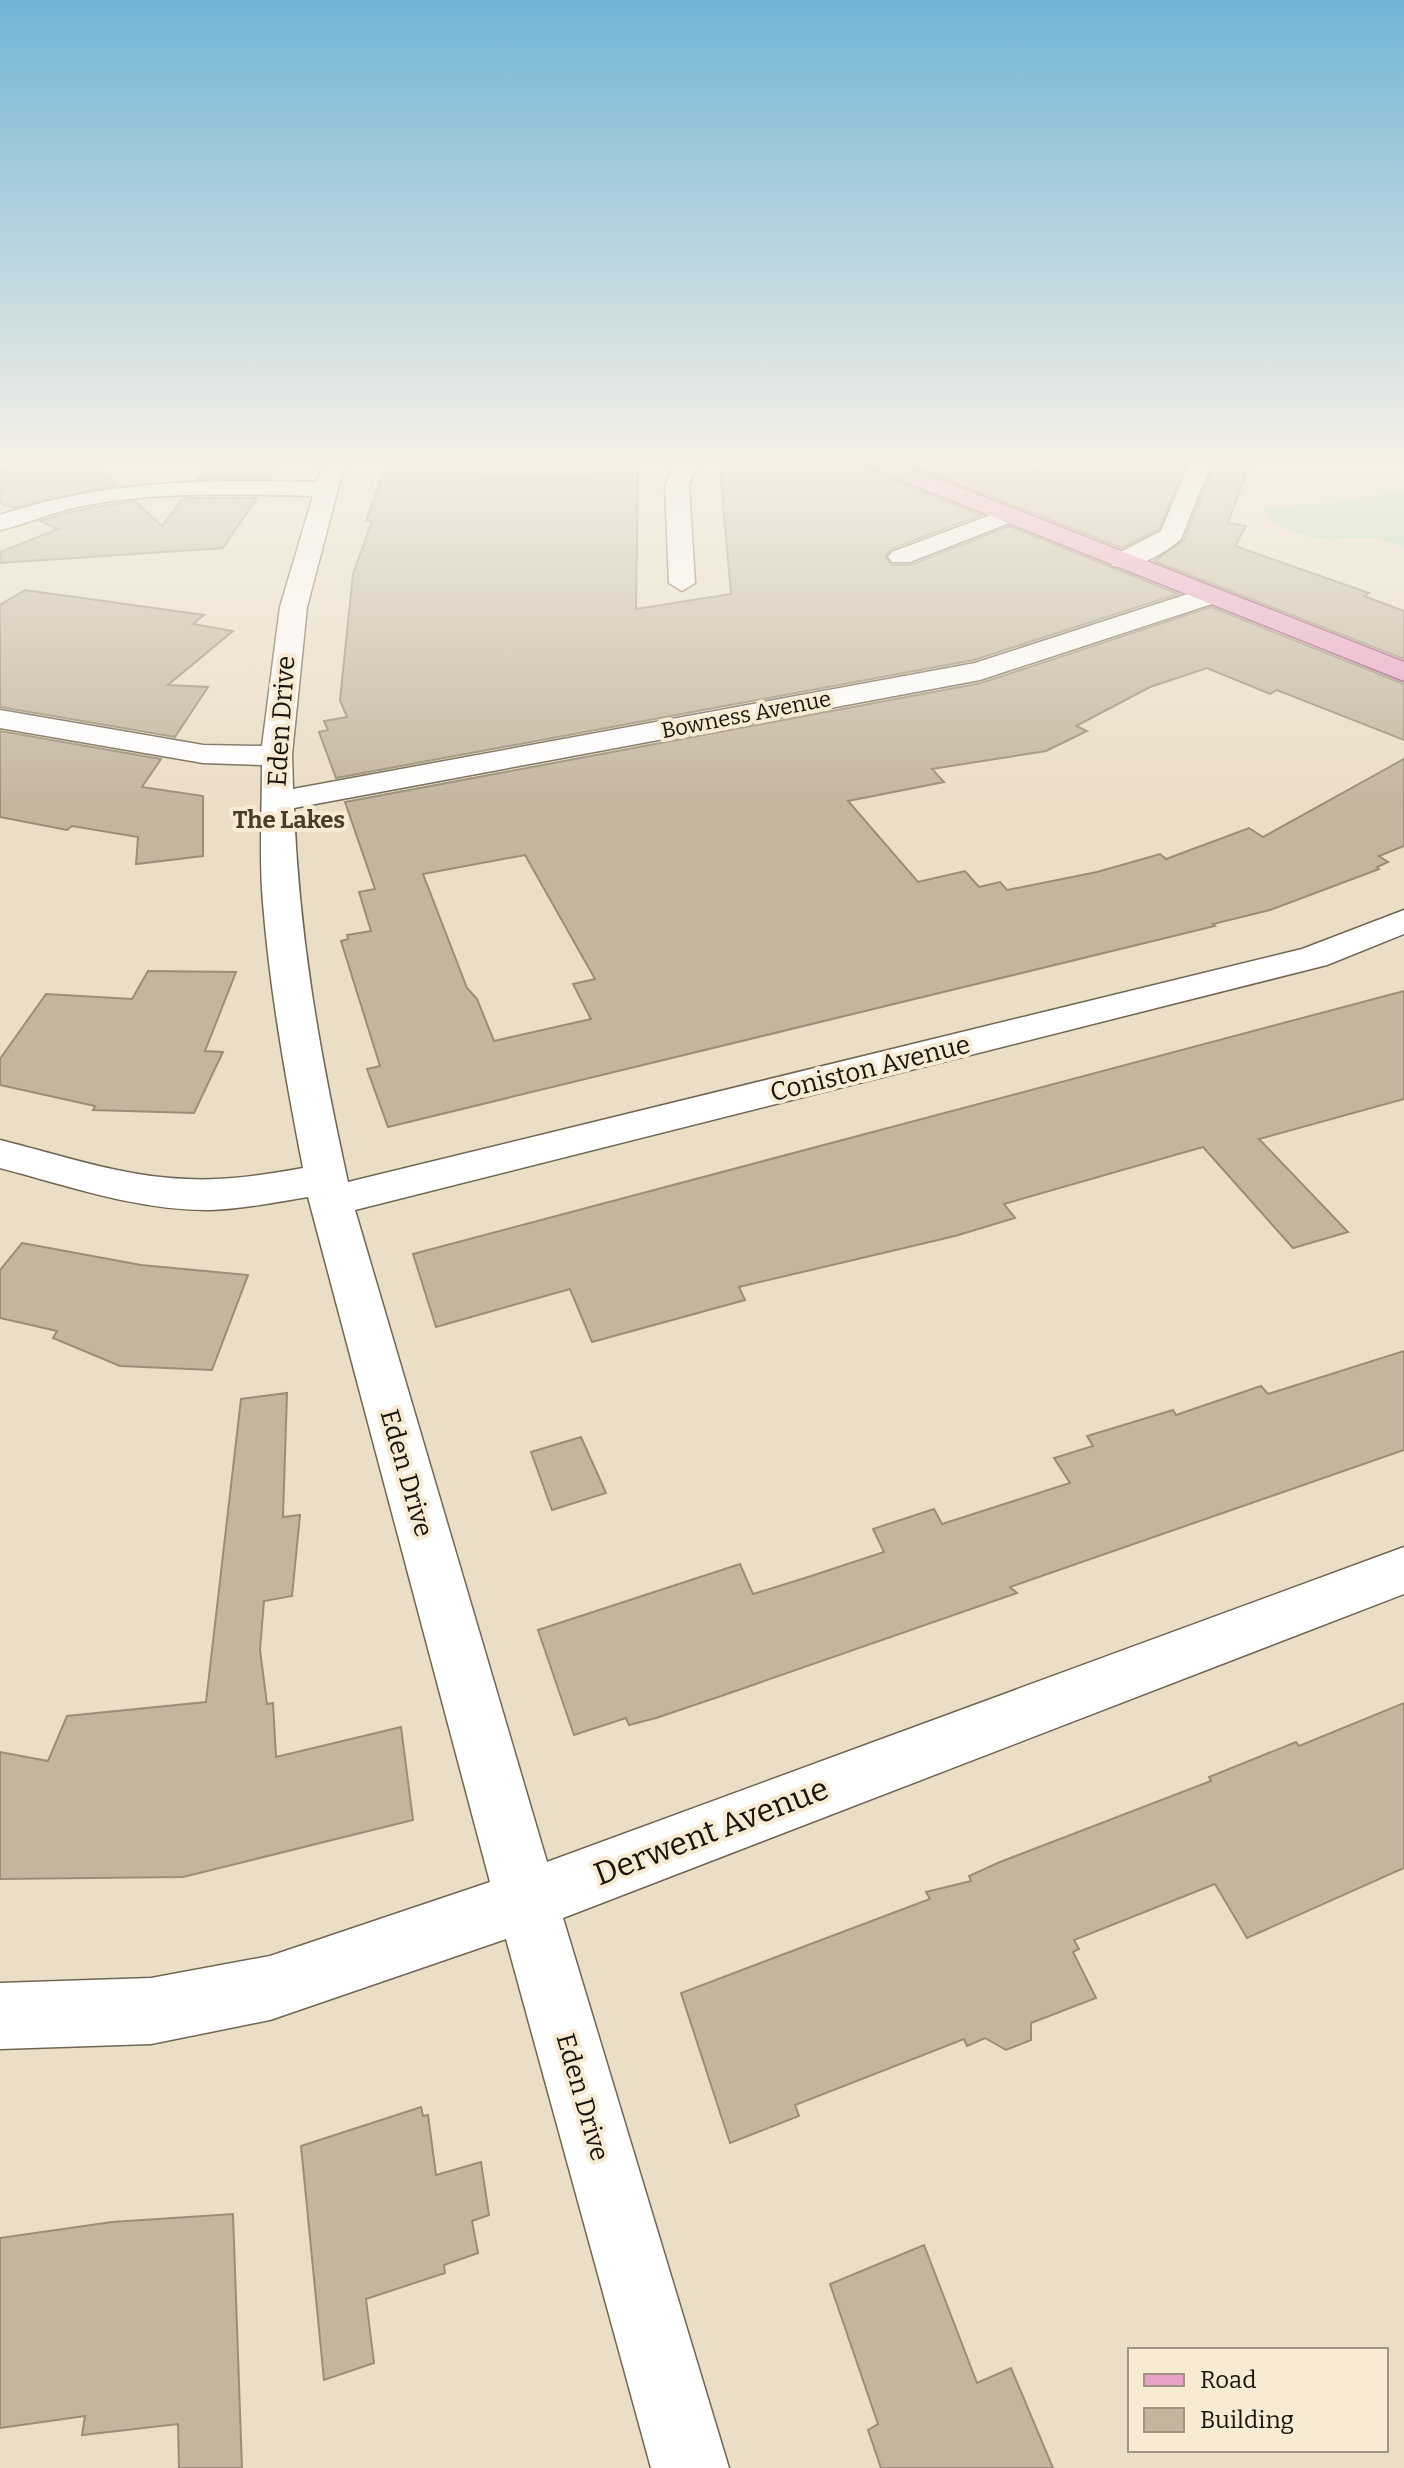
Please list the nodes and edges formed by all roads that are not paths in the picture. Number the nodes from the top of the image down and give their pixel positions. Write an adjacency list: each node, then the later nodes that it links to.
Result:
1 (298, 577): 8 (street, Eden Drive)
2 (683, 577): 4 (street)
3 (1162, 577): 5 (main road)
4 (682, 583)
5 (1209, 596): 6 (main road); 8 (street, Bowness Avenue)
6 (1404, 672)
7 (0, 719): 8 (street, Bowness Avenue)
8 (275, 779): 11 (street, Eden Drive)
9 (1404, 921): 11 (street, Coniston Avenue)
10 (0, 1154): 11 (street, Coniston Avenue)
11 (328, 1190): 13 (street, Eden Drive)
12 (1404, 1570): 13 (street, Derwent Avenue)
13 (526, 1901): 14 (street, Derwent Avenue); 15 (street, Eden Drive)
14 (0, 2016)
15 (690, 2468)

